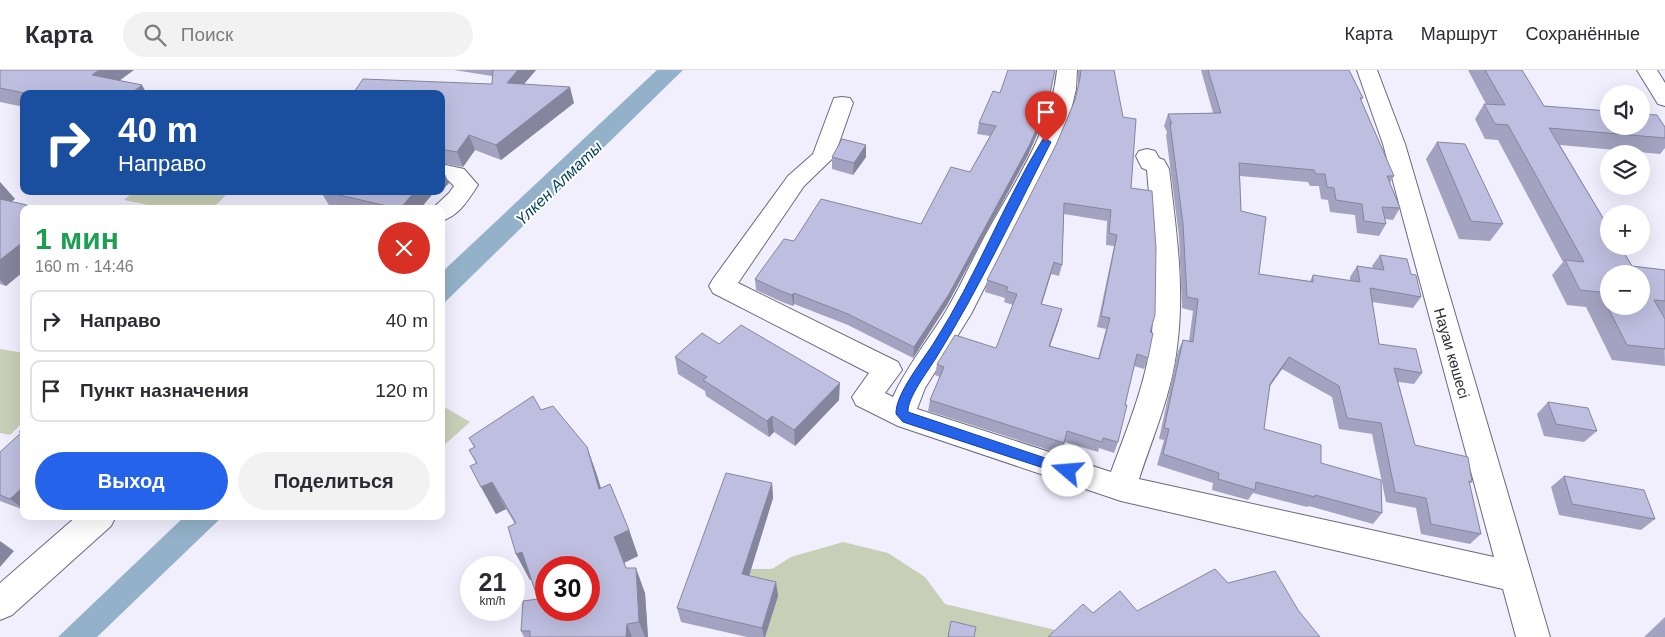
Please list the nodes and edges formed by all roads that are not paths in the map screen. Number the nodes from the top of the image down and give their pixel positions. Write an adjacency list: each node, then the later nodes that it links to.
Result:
1 (1068, 70): 9 (street)
2 (1367, 70): 12 (street, Науаи көшесі)
3 (1647, 70): 4 (street)
4 (1665, 100)
5 (842, 103): 9 (street)
6 (1147, 156): 10 (street)
7 (445, 172): 8 (street)
8 (445, 210)
9 (902, 414): 10 (street)
10 (1121, 488): 12 (street)
11 (95, 520): 13 (street)
12 (1516, 577): 14 (street, Науаи көшесі)
13 (0, 604)
14 (1534, 637)

